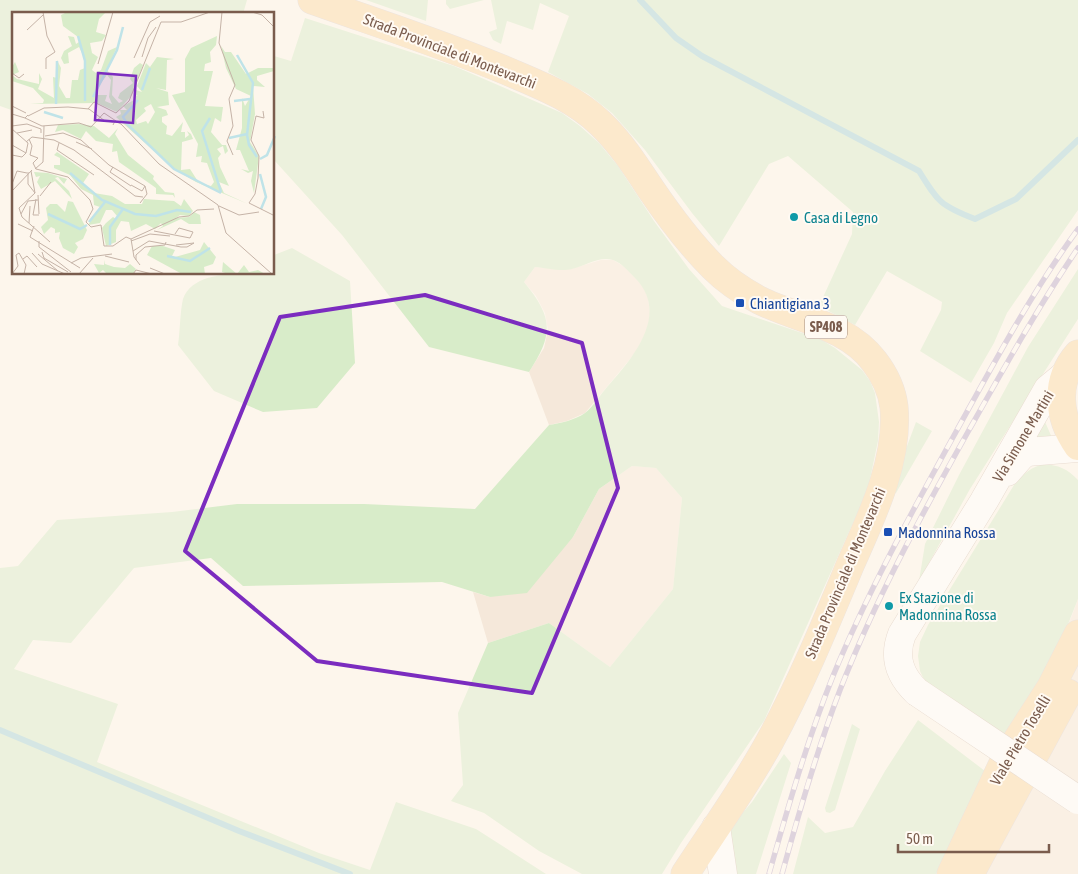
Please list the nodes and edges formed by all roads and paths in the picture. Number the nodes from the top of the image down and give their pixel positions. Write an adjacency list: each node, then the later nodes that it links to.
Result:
1 (312, 0): 8 (main road, Strada Provinciale di Montevarchi / SP408)
2 (1071, 364): 3 (main road); 4 (street, Via Simone Martini)
3 (1078, 447): 4 (street, Via Simone Martini)
4 (984, 501): 7 (street, Via Simone Martini, bridge)
5 (1078, 634): 11 (main road, Viale Pietro Toselli)
6 (1078, 673): 12 (main road, Viale Pietro Toselli)
7 (1078, 800)
8 (716, 827): 9 (main road, Strada Provinciale di Montevarchi / SP408); 10 (street)
9 (685, 874)
10 (723, 874)
11 (951, 874)
12 (970, 874)

